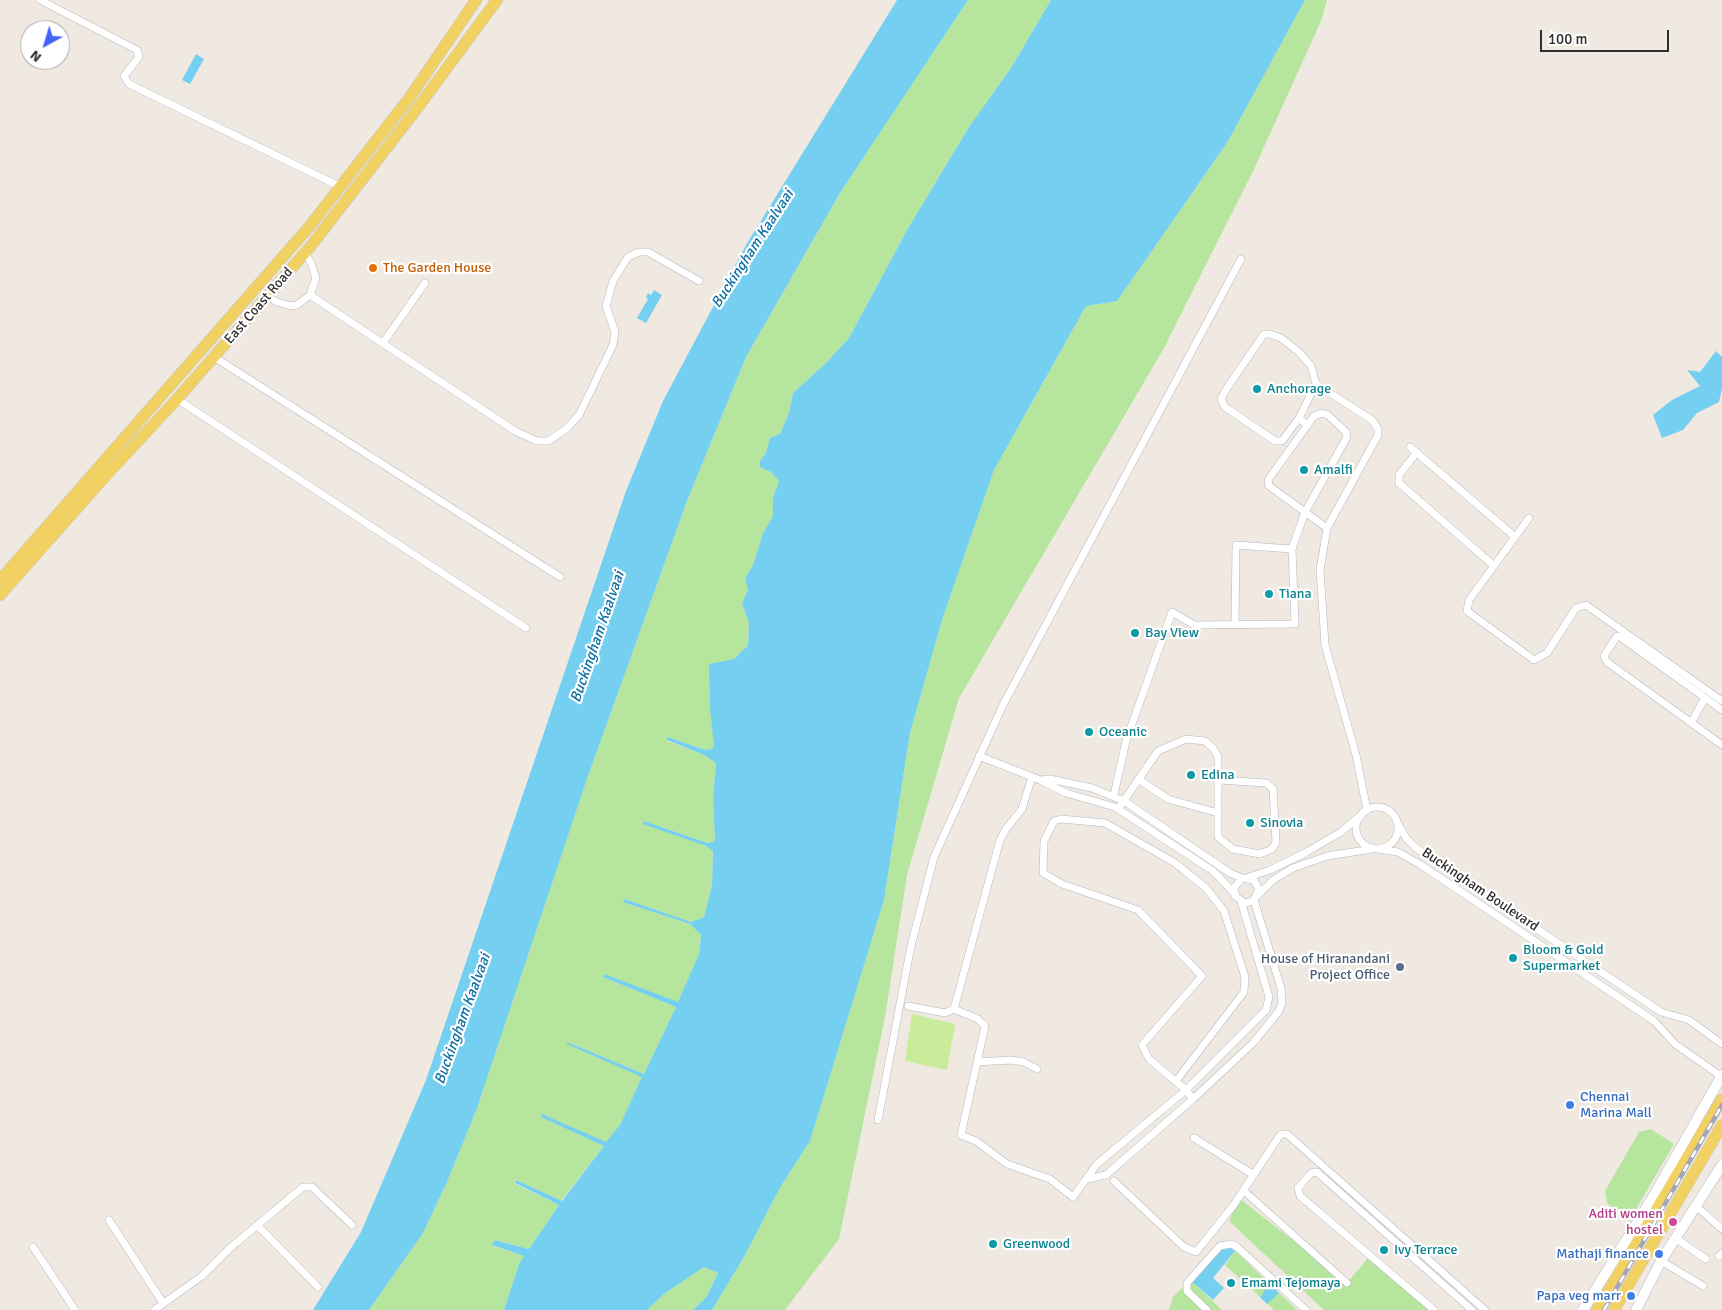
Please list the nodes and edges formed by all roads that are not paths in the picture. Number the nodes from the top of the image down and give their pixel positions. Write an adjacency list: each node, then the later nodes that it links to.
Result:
1 (40, 0): 4 (street)
2 (476, 0): 4 (main road, East Coast Road)
3 (497, 0): 5 (main road, East Coast Road)
4 (341, 187): 26 (main road, East Coast Road)
5 (305, 253): 9 (main road, East Coast Road); 10 (street)
6 (1241, 259): 35 (street)
7 (699, 281): 11 (street)
8 (425, 284): 11 (street)
9 (267, 296): 10 (street); 12 (main road, East Coast Road)
10 (310, 296): 11 (street)
11 (383, 343)
12 (214, 357): 14 (main road, East Coast Road); 25 (street)
13 (1316, 384): 15 (street); 15 (street); 21 (street)
14 (177, 399): 27 (main road, East Coast Road); 29 (street)
15 (1299, 418): 16 (street)
16 (1307, 425): 19 (street); 19 (street)
17 (1410, 447): 18 (street)
18 (1417, 452): 22 (street); 24 (street)
19 (1305, 512): 21 (street); 23 (street)
20 (1529, 518): 22 (street)
21 (1327, 528): 44 (street)
22 (1514, 536): 24 (street)
23 (1292, 549): 28 (street); 28 (street)
24 (1493, 565): 31 (street)
25 (560, 577)
26 (0, 580)
27 (0, 595)
28 (1235, 624): 40 (street)
29 (526, 628)
30 (1705, 698): 32 (street); 33 (street); 33 (street)
31 (1722, 701)
32 (1722, 710)
33 (1691, 724): 34 (street)
34 (1722, 745)
35 (980, 756): 36 (street); 67 (street)
36 (1032, 776): 38 (street); 56 (street)
37 (1138, 779): 39 (street); 41 (street); 43 (street)
38 (1040, 780): 40 (street); 42 (street)
39 (1219, 780): 43 (street); 43 (street)
40 (1114, 795): 41 (street)
41 (1124, 801): 42 (street); 47 (street)
42 (1118, 809): 48 (street)
43 (1218, 812)
44 (1364, 812): 45 (street, Buckingham Boulevard); 46 (street); 47 (street)
45 (1397, 822): 46 (street, Buckingham Boulevard); 52 (street, Buckingham Boulevard)
46 (1376, 849): 49 (street, Buckingham Boulevard); 54 (street, Buckingham Boulevard)
47 (1244, 878): 48 (street); 49 (street)
48 (1235, 895): 50 (street)
49 (1256, 897): 50 (street); 51 (street)
50 (1241, 901): 53 (street)
51 (1266, 937): 53 (street); 65 (street)
52 (1549, 937): 54 (street); 57 (street, Buckingham Boulevard)
53 (1252, 939): 64 (street)
54 (1543, 946): 58 (street, Buckingham Boulevard)
55 (908, 1006): 56 (street)
56 (954, 1009): 60 (street)
57 (1666, 1014): 58 (street); 59 (street, Buckingham Boulevard)
58 (1659, 1025): 62 (street, Buckingham Boulevard)
59 (1722, 1044)
60 (977, 1062): 61 (street); 72 (street)
61 (1038, 1069)
62 (1722, 1076): 97 (street)
63 (1176, 1081): 63 (street); 64 (street)
64 (1186, 1090): 65 (street); 72 (street)
65 (1193, 1099): 72 (street)
66 (1722, 1099): 98 (main road)
67 (878, 1120)
68 (1722, 1125): 81 (main road)
69 (1194, 1138): 71 (street)
70 (1722, 1165): 75 (street)
71 (1254, 1175): 74 (street); 96 (street)
72 (1087, 1179)
73 (1114, 1181): 74 (street)
74 (1244, 1191): 86 (street)
75 (1696, 1206): 79 (street); 80 (street)
76 (110, 1220): 89 (street)
77 (257, 1224): 78 (street); 88 (street); 89 (street)
78 (352, 1225)
79 (1722, 1229)
80 (1675, 1238): 83 (street); 84 (street)
81 (1652, 1243): 83 (street); 99 (main road)
82 (33, 1247): 90 (street)
83 (1667, 1250): 85 (street)
84 (1706, 1259)
85 (1661, 1261): 87 (street); 100 (street)
86 (1347, 1283)
87 (1703, 1286)
88 (318, 1287)
89 (163, 1303): 91 (street)
90 (75, 1310)
91 (154, 1310)
92 (1206, 1310): 93 (street)
93 (1306, 1310)
94 (1434, 1310): 95 (street)
95 (1472, 1310)
96 (1486, 1310)
97 (1583, 1310)
98 (1597, 1310)
99 (1614, 1310)
100 (1636, 1310)

